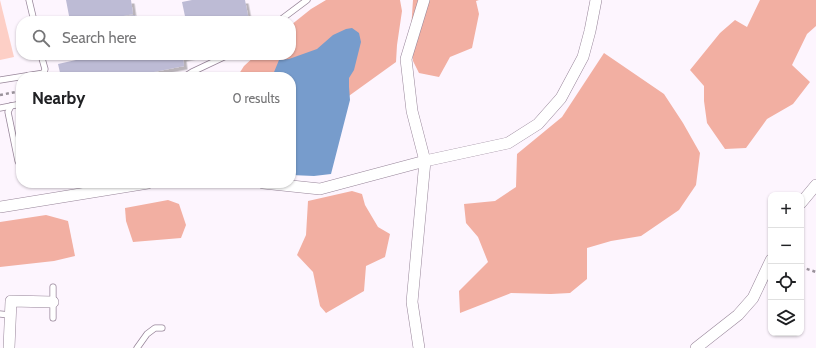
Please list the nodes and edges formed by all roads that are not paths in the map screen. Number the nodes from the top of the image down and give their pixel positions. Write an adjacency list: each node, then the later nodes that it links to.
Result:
1 (29, 0): 5 (lane)
2 (308, 0): 6 (lane)
3 (424, 0): 17 (street)
4 (596, 0): 17 (street)
5 (33, 16)
6 (286, 16)
7 (42, 60): 9 (lane)
8 (217, 60): 10 (lane)
9 (44, 72)
10 (192, 72)
11 (16, 78): 12 (lane)
12 (0, 80)
13 (16, 105): 14 (lane)
14 (11, 106): 15 (lane); 16 (lane)
15 (0, 108)
16 (16, 151)
17 (425, 161): 19 (street); 31 (street)
18 (816, 184): 21 (street)
19 (296, 186)
20 (117, 188): 22 (street)
21 (804, 199)
22 (0, 207)
23 (769, 264): 32 (street)
24 (53, 287): 25 (lane)
25 (53, 302): 26 (street); 27 (lane)
26 (5, 315): 29 (street)
27 (53, 318)
28 (162, 328): 30 (lane)
29 (9, 348)
30 (137, 348)
31 (419, 348)
32 (696, 348)

